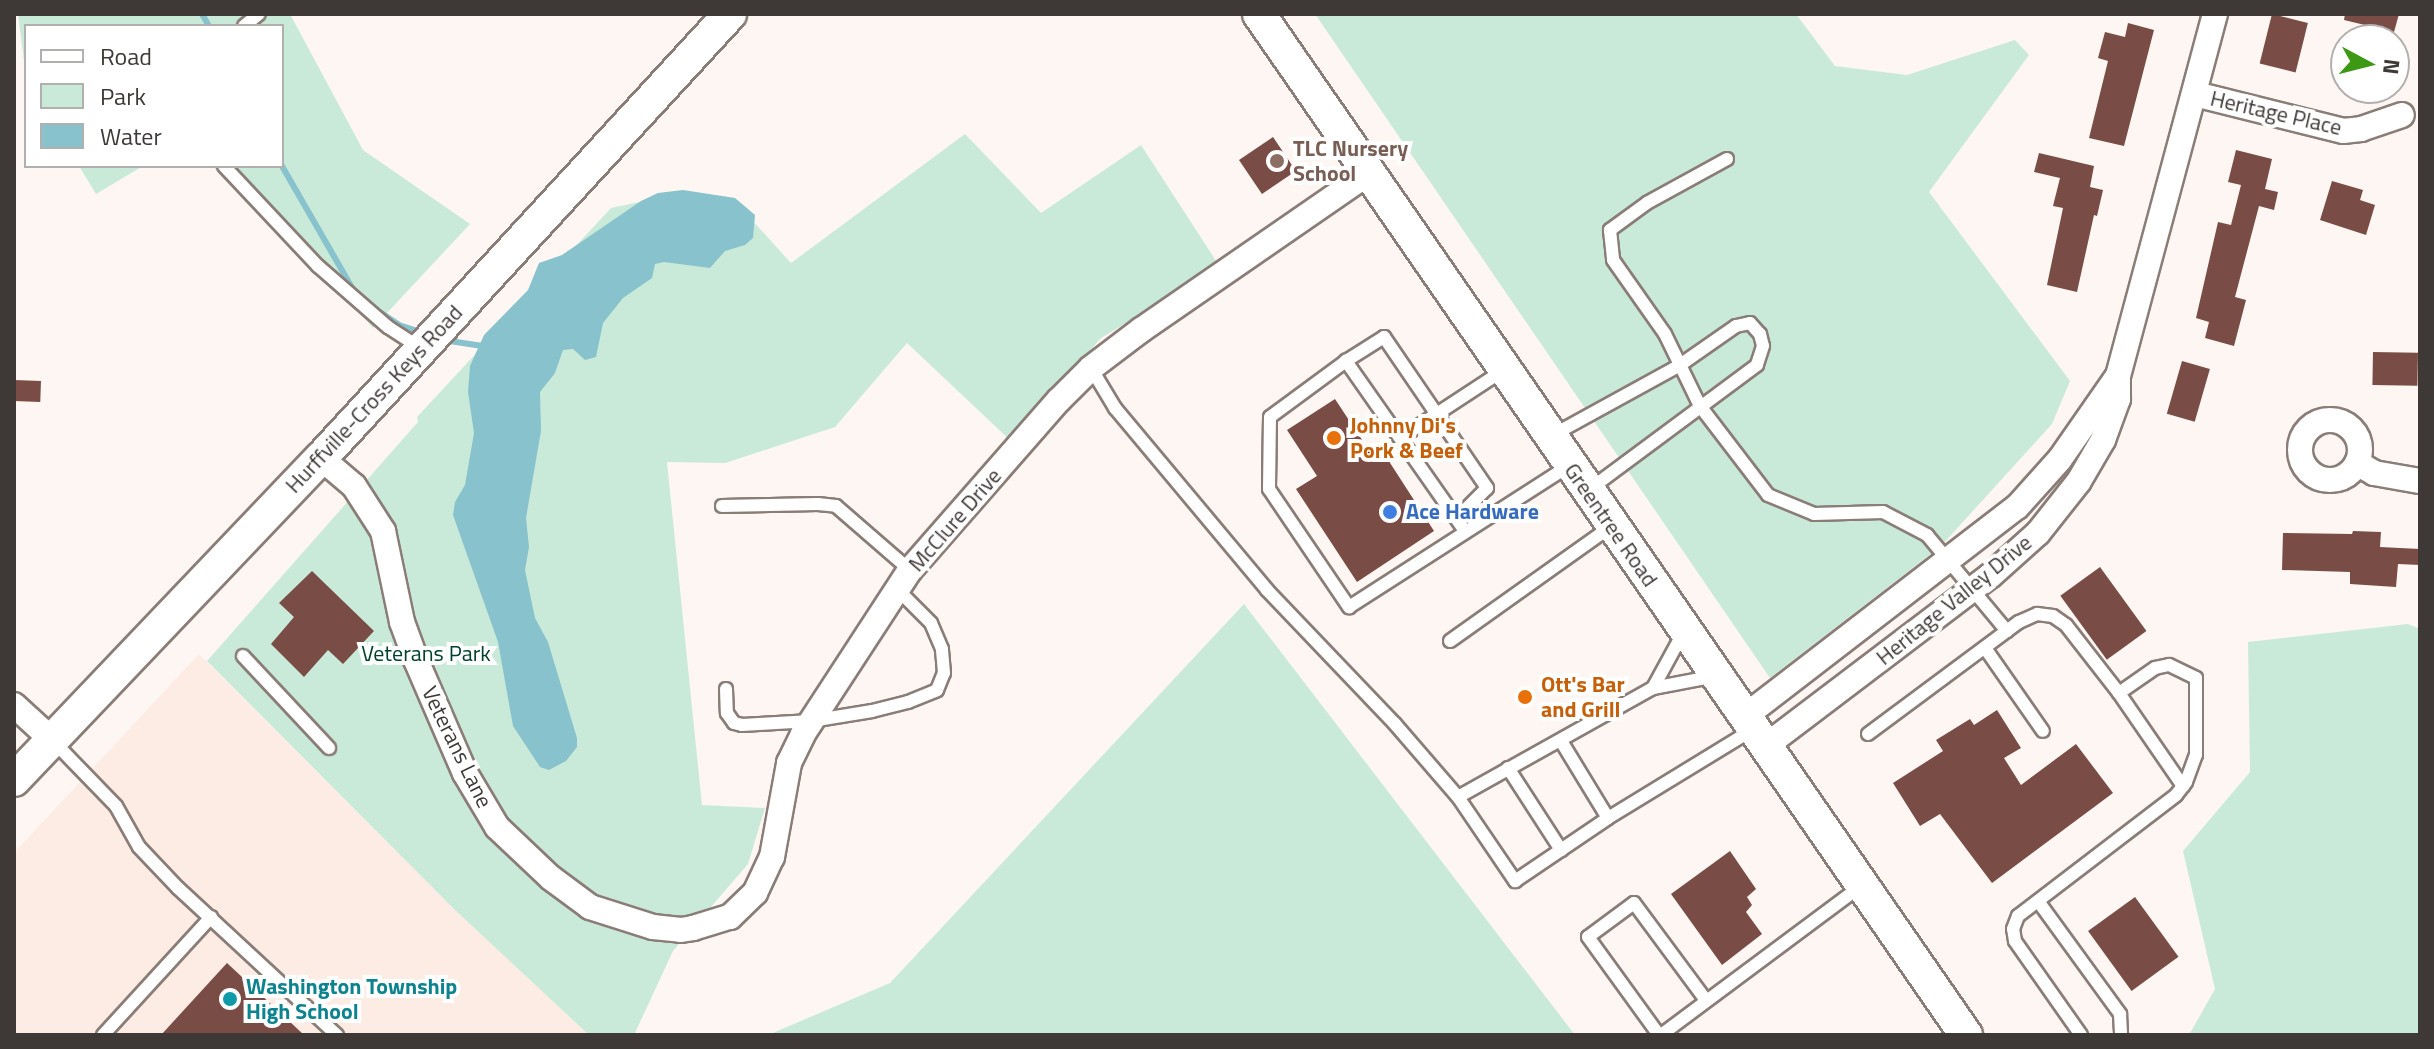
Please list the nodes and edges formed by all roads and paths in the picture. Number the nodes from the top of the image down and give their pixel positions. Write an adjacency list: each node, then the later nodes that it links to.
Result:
1 (730, 14): 9 (street, Hurffville-Cross Keys Road)
2 (1259, 14): 8 (street, Greentree Road)
3 (2215, 14): 4 (street, Heritage Valley Drive)
4 (2195, 94): 5 (street, Heritage Place); 14 (street, Heritage Valley Drive)
5 (2402, 115)
6 (1727, 159): 11 (lane)
7 (226, 168): 9 (lane)
8 (1369, 173): 12 (street, McClure Drive); 13 (street, Greentree Road)
9 (428, 340): 19 (street, Hurffville-Cross Keys Road)
10 (1346, 361): 16 (lane); 18 (lane); 26 (lane)
11 (1680, 365): 15 (lane); 15 (lane); 17 (lane)
12 (1091, 368): 28 (street, McClure Drive); 50 (lane)
13 (1504, 370): 16 (lane); 17 (street, Greentree Road)
14 (2118, 376): 27 (street, Heritage Valley Drive); 29 (street, Heritage Valley Drive)
15 (1700, 406): 21 (lane); 27 (lane)
16 (1436, 413): 18 (lane); 24 (lane)
17 (1550, 436): 21 (street, Greentree Road)
18 (1400, 438): 24 (lane)
19 (321, 458): 44 (street, Hurffville-Cross Keys Road); 56 (street, Veterans Lane)
20 (2357, 463): 22 (street)
21 (1579, 478): 25 (street, Greentree Road); 26 (lane)
22 (2420, 481)
23 (722, 506): 28 (lane)
24 (1457, 518): 26 (lane)
25 (1612, 526): 30 (street, Greentree Road); 32 (lane)
26 (1465, 531)
27 (1950, 561): 29 (lane); 42 (street, Heritage Valley Drive)
28 (904, 580): 40 (street, McClure Drive); 40 (lane)
29 (1973, 589): 31 (lane); 42 (street, Heritage Valley Drive)
30 (1684, 630): 35 (street, Greentree Road); 36 (lane)
31 (2007, 631): 33 (lane); 38 (lane)
32 (1450, 641)
33 (1985, 648): 41 (lane); 43 (lane)
34 (243, 656): 46 (lane)
35 (1716, 676): 36 (lane); 42 (street, Greentree Road)
36 (1653, 688): 45 (lane)
37 (726, 689): 40 (lane)
38 (2119, 693): 49 (lane); 49 (lane)
39 (14, 705): 44 (street)
40 (811, 721): 56 (street, McClure Drive)
41 (2043, 731)
42 (1753, 732): 51 (lane); 53 (street, Greentree Road)
43 (1868, 734)
44 (50, 738): 48 (street, Hurffville-Cross Keys Road); 55 (lane)
45 (1561, 741): 47 (lane); 51 (lane)
46 (329, 748)
47 (1508, 768): 50 (lane); 52 (lane)
48 (14, 780)
49 (2183, 786): 54 (lane)
50 (1458, 797): 52 (lane)
51 (1608, 818): 52 (lane)
52 (1561, 850)
53 (1861, 886): 57 (lane); 61 (street, Greentree Road)
54 (2038, 901): 62 (lane); 63 (lane)
55 (211, 917): 58 (lane); 59 (lane)
56 (653, 927)
57 (1705, 999): 60 (lane); 60 (lane)
58 (334, 1034)
59 (103, 1035)
60 (1660, 1035)
61 (1966, 1035)
62 (2081, 1035)
63 (2121, 1035)

